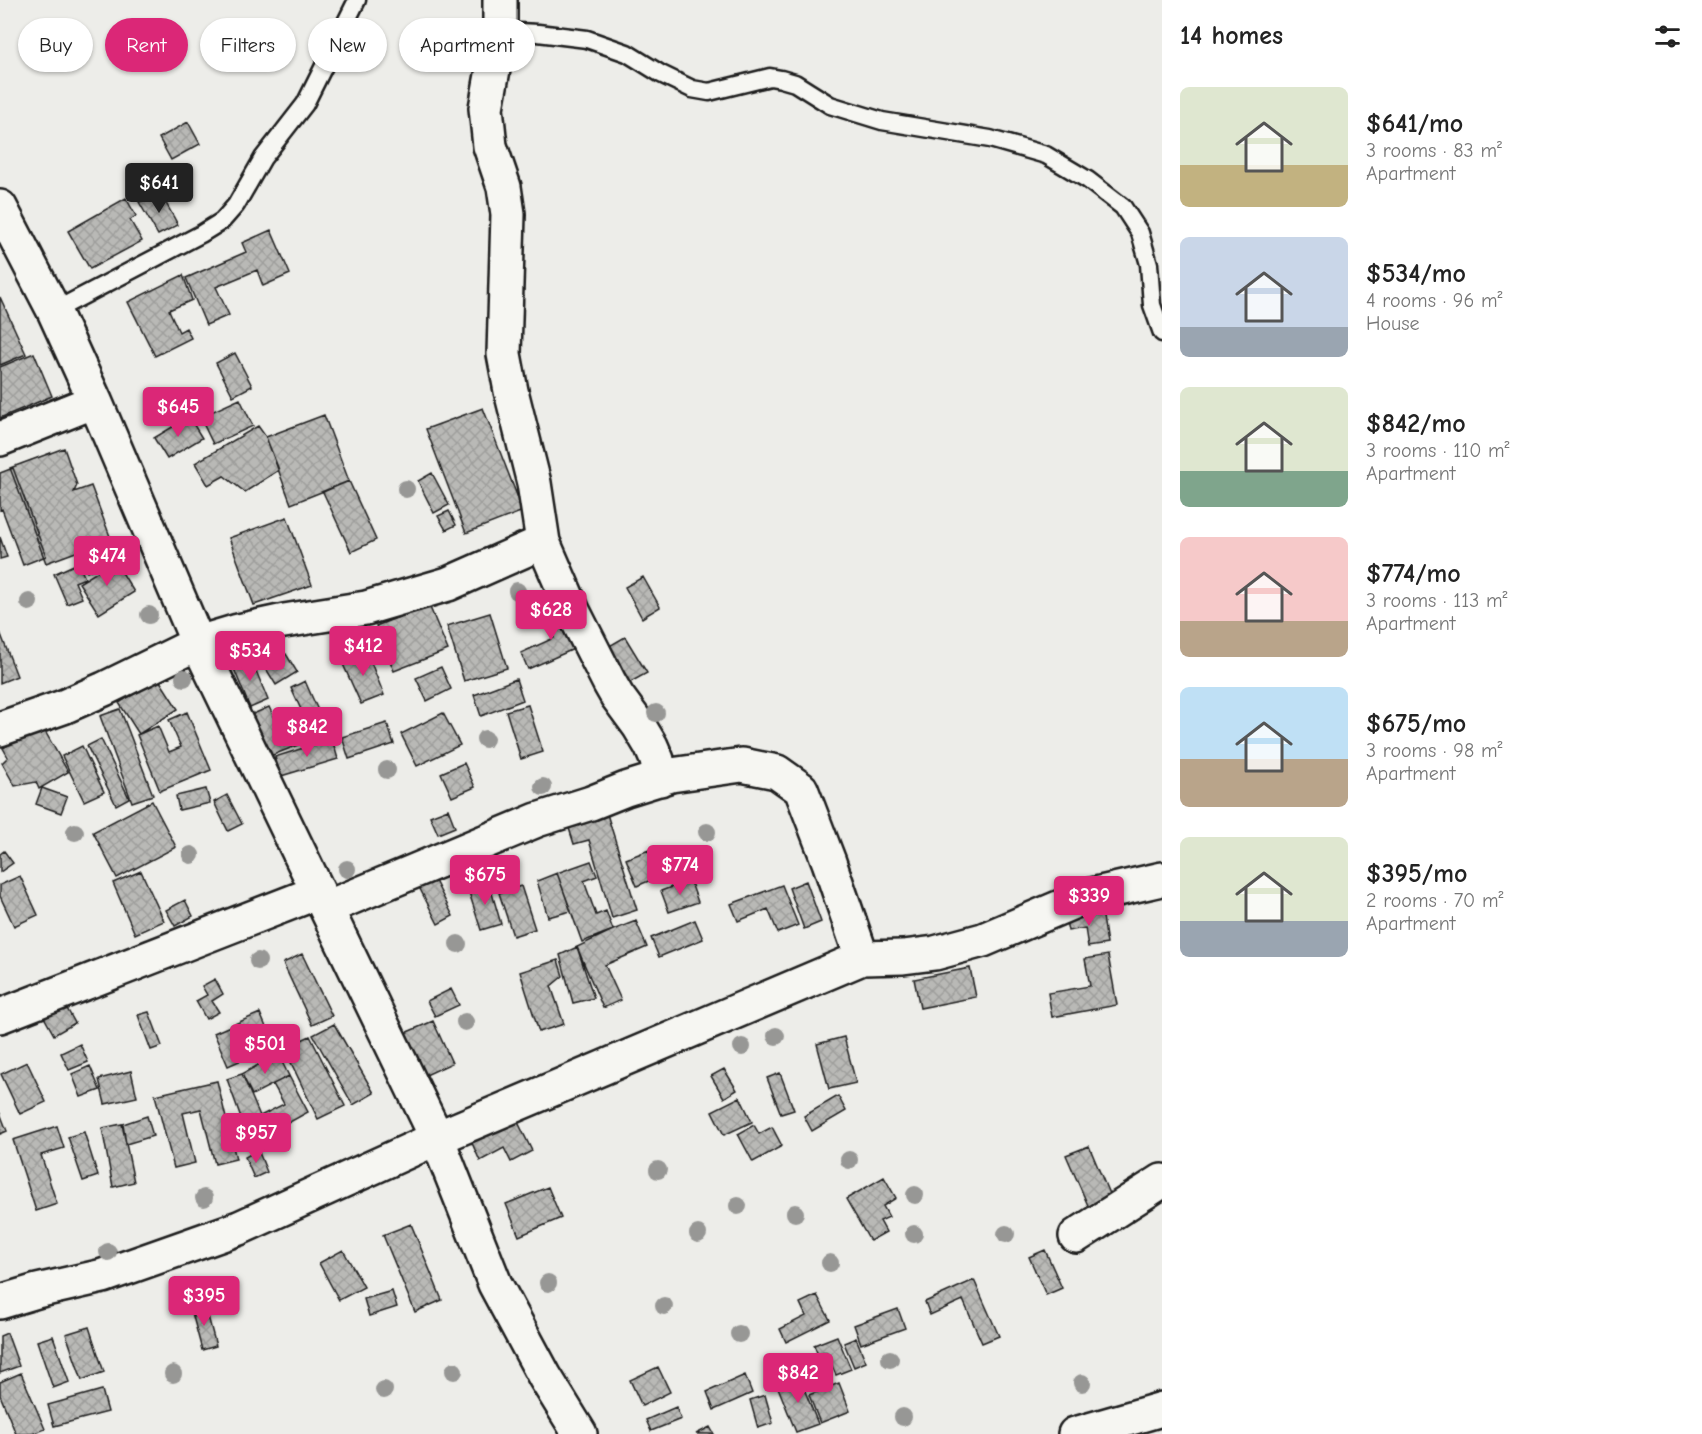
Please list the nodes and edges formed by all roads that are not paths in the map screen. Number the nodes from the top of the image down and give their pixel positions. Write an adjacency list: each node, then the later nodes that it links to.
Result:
1 (357, 0): 4 (lane)
2 (500, 16): 5 (lane); 8 (street)
3 (0, 207): 4 (street)
4 (54, 311): 6 (street)
5 (1162, 333)
6 (95, 401): 7 (street); 9 (street)
7 (0, 439)
8 (543, 542): 9 (street); 11 (street)
9 (198, 643): 10 (street); 13 (street)
10 (0, 729)
11 (660, 779): 13 (street); 14 (street)
12 (1162, 879): 14 (street)
13 (322, 900): 15 (street); 16 (street)
14 (862, 958): 16 (street)
15 (0, 1016)
16 (437, 1138): 19 (street); 21 (street)
17 (1162, 1182): 18 (street)
18 (1076, 1236)
19 (0, 1302)
20 (1162, 1409): 22 (street)
21 (580, 1434)
22 (1075, 1434)

